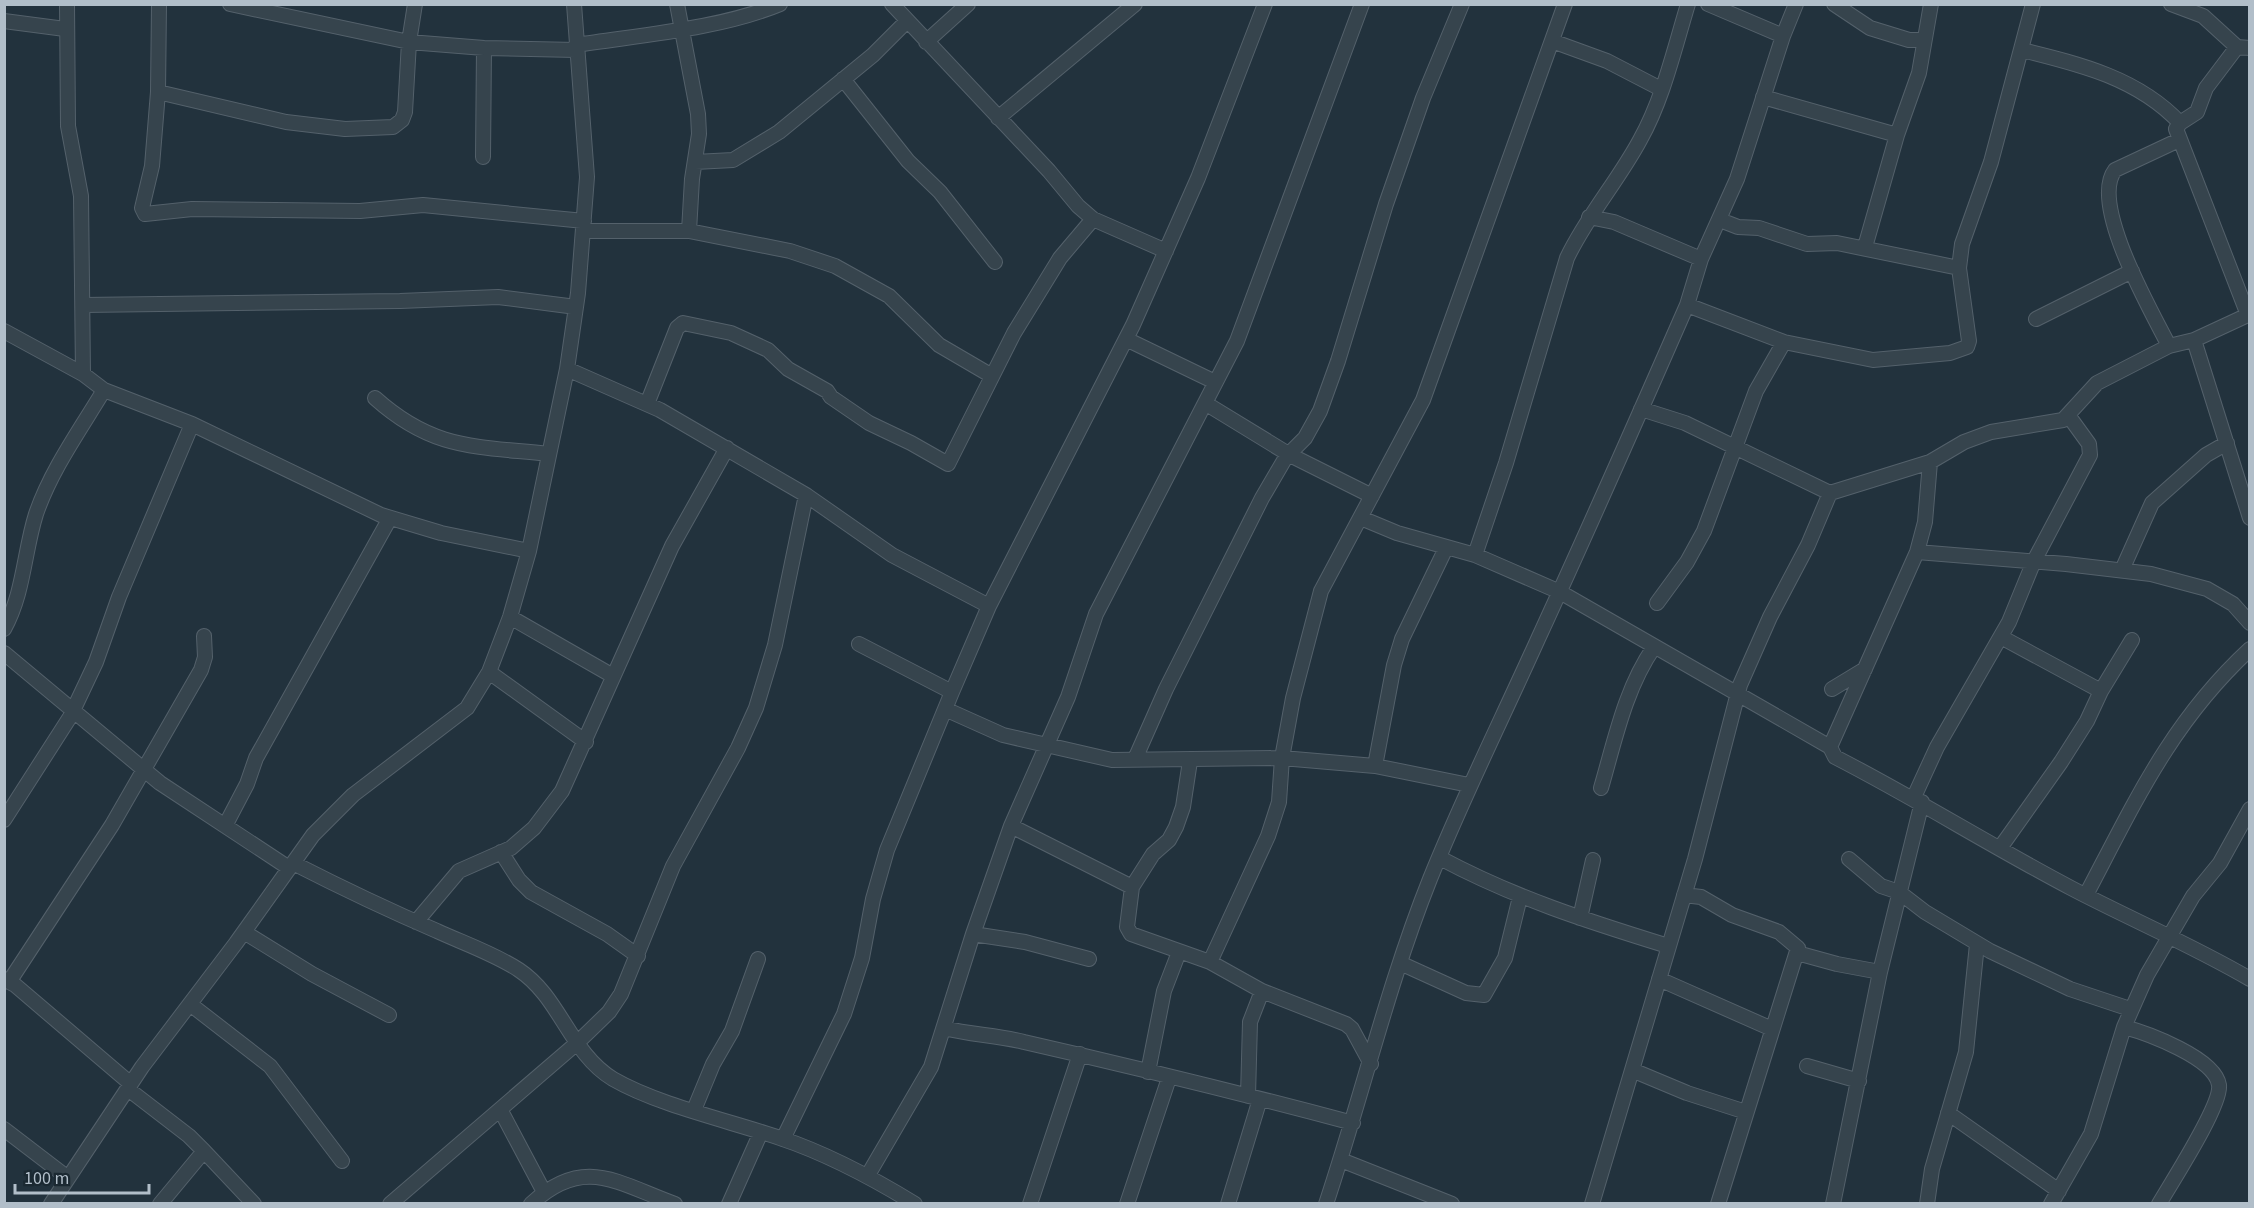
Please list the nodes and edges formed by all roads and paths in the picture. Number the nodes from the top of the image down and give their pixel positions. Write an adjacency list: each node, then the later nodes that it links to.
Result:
1 (67, 4): 24 (street)
2 (159, 4): 37 (street)
3 (230, 4): 29 (street)
4 (415, 4): 29 (street)
5 (574, 4): 31 (street)
6 (677, 4): 25 (street)
7 (780, 4): 25 (street)
8 (892, 4): 23 (street)
9 (968, 4): 30 (street)
10 (1135, 4): 39 (street)
11 (1265, 4): 51 (street)
12 (1362, 4): 69 (street)
13 (1462, 4): 81 (street)
14 (1565, 4): 28 (street)
15 (1688, 4): 36 (street)
16 (1708, 4): 26 (street)
17 (1796, 4): 26 (street)
18 (1834, 4): 27 (street)
19 (1931, 4): 27 (street)
20 (2033, 4): 34 (street)
21 (2171, 4): 32 (street)
22 (4, 21): 24 (street)
23 (906, 22): 30 (street); 35 (street)
24 (65, 29): 56 (street)
25 (681, 29): 31 (street); 44 (street)
26 (1783, 36): 38 (street)
27 (1924, 40): 41 (street)
28 (1552, 41): 36 (street); 85 (street)
29 (409, 42): 33 (street); 37 (street)
30 (926, 42): 39 (street)
31 (576, 47): 33 (street); 48 (street)
32 (2243, 47): 40 (street)
33 (484, 48): 43 (street)
34 (2022, 50): 40 (street); 54 (street)
35 (843, 80): 44 (street); 53 (street)
36 (1661, 89): 45 (street)
37 (158, 92): 48 (street)
38 (1763, 97): 41 (street); 47 (street)
39 (998, 118): 46 (street)
40 (2180, 123): 42 (street)
41 (1897, 135): 50 (street)
42 (2179, 140): 55 (street); 59 (street)
43 (483, 158)
44 (695, 162): 49 (street)
45 (1589, 217): 52 (street); 92 (street)
46 (1093, 219): 51 (street); 68 (street)
47 (1720, 220): 50 (street); 52 (street)
48 (584, 226): 49 (street); 58 (street)
49 (689, 231): 68 (street)
50 (1865, 247): 54 (street)
51 (1166, 251): 62 (street)
52 (1701, 260): 57 (street)
53 (995, 262)
54 (1959, 268): 64 (street)
55 (2132, 271): 60 (street); 65 (street)
56 (83, 305): 58 (street); 67 (street)
57 (1687, 305): 64 (street); 74 (street)
58 (576, 307): 66 (street)
59 (2249, 315): 63 (street)
60 (2036, 319)
61 (4, 332): 67 (street)
62 (1126, 339): 69 (street); 97 (street)
63 (2194, 340): 65 (street); 77 (street)
64 (1784, 342): 78 (street)
65 (2169, 346): 75 (street)
66 (567, 369): 73 (street); 80 (street)
67 (83, 374): 70 (street)
68 (992, 376): 73 (street)
69 (1215, 382): 72 (street)
70 (104, 390): 76 (street); 100 (street)
71 (375, 398): 80 (street)
72 (1204, 403): 81 (street); 118 (street)
73 (646, 404): 79 (street)
74 (1641, 409): 78 (street); 95 (street)
75 (2068, 415): 82 (street); 93 (street)
76 (192, 424): 86 (street); 116 (street)
77 (2227, 443): 88 (street); 94 (street)
78 (1733, 447): 83 (street); 96 (street)
79 (727, 448): 84 (street); 110 (street)
80 (548, 454): 90 (street)
81 (1290, 455): 85 (street); 121 (street)
82 (1930, 462): 83 (street); 91 (street)
83 (1830, 493): 114 (street)
84 (806, 495): 97 (street); 152 (street)
85 (1372, 496): 87 (street)
86 (390, 518): 90 (street); 130 (street)
87 (1361, 518): 89 (street); 120 (street)
88 (2250, 518)
89 (1446, 548): 92 (street); 123 (street)
90 (529, 551): 98 (street)
91 (1917, 552): 93 (street); 108 (street)
92 (1475, 555): 95 (street)
93 (2034, 561): 94 (street); 102 (street)
94 (2122, 570): 99 (street)
95 (1560, 592): 105 (street); 125 (street)
96 (1657, 603)
97 (989, 606): 113 (street)
98 (510, 617): 109 (street); 110 (street)
99 (2250, 623)
100 (4, 629)
101 (204, 636): 124 (street)
102 (2001, 637): 112 (street); 127 (street)
103 (2132, 640): 112 (street)
104 (859, 644): 113 (street)
105 (1654, 647): 114 (street); 126 (street)
106 (2250, 649): 141 (street)
107 (4, 652): 116 (street)
108 (1864, 669): 111 (street); 119 (street)
109 (489, 672): 117 (street); 137 (street)
110 (613, 675): 117 (street)
111 (1832, 689)
112 (2101, 691): 132 (street)
113 (952, 692): 115 (street)
114 (1738, 695): 119 (street); 140 (street)
115 (945, 710): 118 (street); 185 (street)
116 (73, 711): 124 (street); 129 (street)
117 (586, 742): 133 (street)
118 (1047, 746): 121 (street); 131 (street)
119 (1830, 747): 127 (street)
120 (1282, 758): 122 (street); 123 (street); 155 (street)
121 (1135, 759): 122 (street)
122 (1190, 761): 138 (street)
123 (1375, 766): 125 (street)
124 (144, 770): 130 (street); 160 (street)
125 (1469, 785): 134 (street)
126 (1601, 788)
127 (1918, 800): 132 (street); 139 (street)
128 (2250, 808): 147 (street)
129 (4, 820)
130 (225, 826): 137 (street)
131 (1011, 826): 138 (street); 146 (street)
132 (2000, 848): 141 (street)
133 (501, 852): 144 (street); 152 (street)
134 (1440, 858): 142 (street); 156 (street)
135 (1849, 859): 139 (street)
136 (1593, 860): 143 (street)
137 (291, 866): 144 (street); 145 (street)
138 (1132, 887): 150 (street)
139 (1899, 892): 148 (street); 157 (street)
140 (1684, 895): 149 (street); 151 (street)
141 (2086, 895): 147 (street)
142 (1520, 897): 143 (street); 156 (street)
143 (1580, 918): 149 (street)
144 (416, 922): 168 (street)
145 (244, 932): 162 (street); 164 (street)
146 (973, 934): 154 (street); 166 (street)
147 (2169, 936): 159 (street); 163 (street)
148 (1977, 944): 163 (street); 181 (street)
149 (1668, 946): 158 (street)
150 (1179, 952): 155 (street); 173 (street)
151 (1797, 953): 157 (street); 167 (street)
152 (638, 956): 168 (street)
153 (758, 958): 178 (street)
154 (1089, 959)
155 (1210, 962): 161 (street)
156 (1400, 963): 170 (street)
157 (1880, 972): 175 (street)
158 (1659, 979): 167 (street); 172 (street)
159 (2250, 979)
160 (7, 980): 176 (street)
161 (1262, 991): 170 (street); 177 (street)
162 (190, 1004): 176 (street); 188 (street)
163 (2130, 1009): 165 (street)
164 (389, 1015)
165 (2124, 1027): 191 (street); 211 (street)
166 (944, 1028): 169 (street); 189 (street)
167 (1772, 1029): 180 (street)
168 (577, 1043): 178 (street); 179 (street)
169 (1080, 1054): 173 (street); 201 (street)
170 (1371, 1064): 182 (street)
171 (1807, 1066): 175 (street)
172 (1632, 1070): 180 (street); 206 (street)
173 (1148, 1072): 174 (street)
174 (1169, 1077): 177 (street); 202 (street)
175 (1859, 1081): 208 (street)
176 (129, 1086): 186 (street); 190 (street)
177 (1254, 1097): 182 (street); 203 (street)
178 (694, 1110): 184 (street)
179 (501, 1111): 192 (street); 196 (street)
180 (1746, 1112): 207 (street)
181 (1948, 1113): 191 (street); 209 (street)
182 (1353, 1123): 187 (street)
183 (4, 1129): 190 (street)
184 (761, 1132): 185 (street); 199 (street)
185 (783, 1139): 189 (street)
186 (204, 1151): 194 (street); 195 (street)
187 (1341, 1160): 204 (street); 205 (street)
188 (342, 1161)
189 (868, 1175): 200 (street)
190 (68, 1178): 193 (street)
191 (2059, 1191): 210 (street)
192 (544, 1192): 197 (street); 198 (street)
193 (51, 1203)
194 (160, 1203)
195 (254, 1203)
196 (390, 1203)
197 (531, 1203)
198 (675, 1203)
199 (729, 1203)
200 (915, 1203)
201 (1030, 1203)
202 (1127, 1203)
203 (1228, 1203)
204 (1326, 1203)
205 (1452, 1203)
206 (1592, 1203)
207 (1718, 1203)
208 (1833, 1203)
209 (1927, 1203)
210 (2051, 1203)
211 (2159, 1203)

